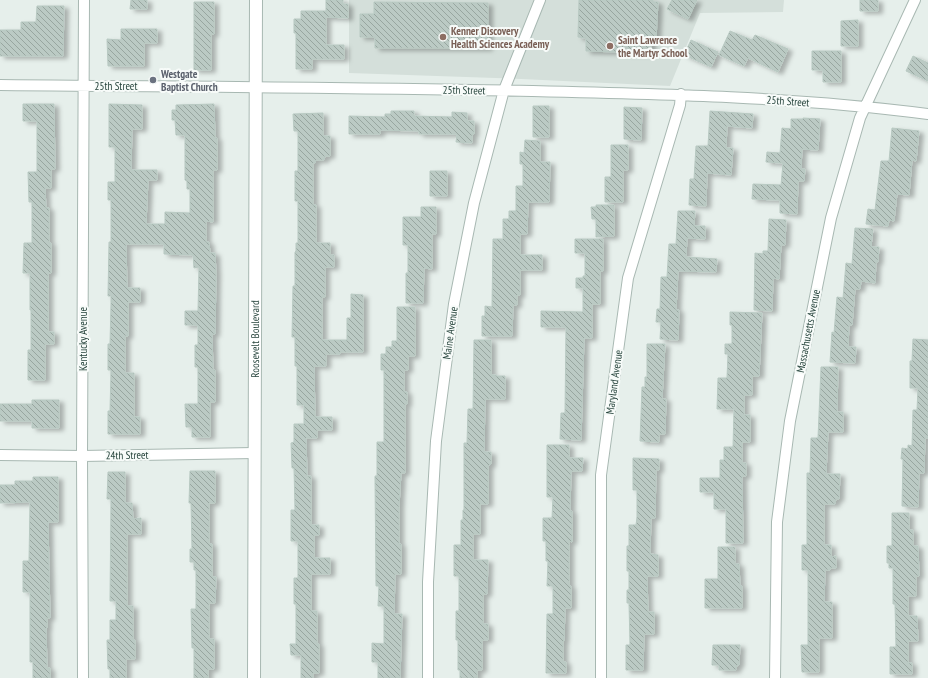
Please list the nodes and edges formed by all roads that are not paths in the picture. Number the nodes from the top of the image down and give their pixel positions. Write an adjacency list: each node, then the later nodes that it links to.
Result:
1 (84, 0): 6 (street, Kentucky Avenue)
2 (256, 0): 7 (street, Roosevelt Boulevard)
3 (540, 0): 8 (street, Maine Avenue)
4 (915, 0): 10 (street, Massachusetts Avenue)
5 (0, 85): 6 (street, 25th Street)
6 (84, 86): 7 (street, 25th Street); 14 (street, Kentucky Avenue)
7 (256, 87): 8 (street, 25th Street); 12 (street, Roosevelt Boulevard)
8 (504, 90): 9 (street, 25th Street); 17 (street, Maine Avenue)
9 (681, 94): 10 (street, 25th Street); 18 (street, Maryland Avenue)
10 (865, 106): 11 (street, 25th Street); 19 (street, Massachusetts Avenue)
11 (928, 114)
12 (254, 453): 14 (street, 24th Street); 16 (street, Roosevelt Boulevard)
13 (0, 455): 14 (street, 24th Street)
14 (82, 456): 15 (street, Kentucky Avenue)
15 (83, 678)
16 (254, 678)
17 (428, 678)
18 (601, 678)
19 (774, 678)

